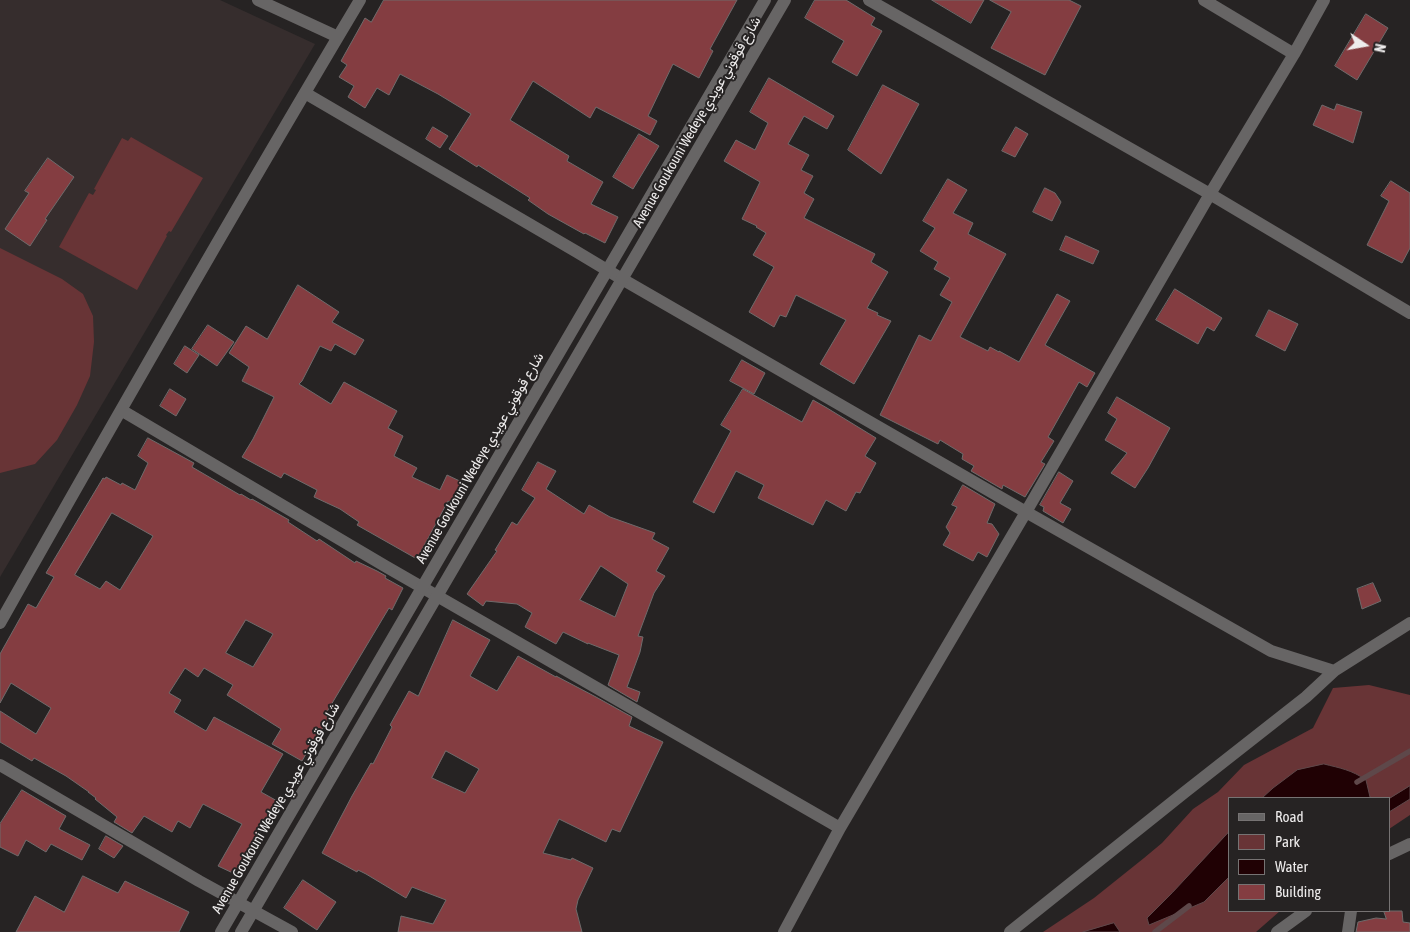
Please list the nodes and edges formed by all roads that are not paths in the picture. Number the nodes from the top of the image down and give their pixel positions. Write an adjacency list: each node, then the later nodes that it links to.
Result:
1 (258, 0): 8 (street)
2 (360, 0): 8 (street)
3 (765, 0): 12 (street, Avenue Goukouni Wedeye شارع قوقوني عويدي)
4 (785, 0): 13 (street, Avenue Goukouni Wedeye شارع قوقوني عويدي)
5 (870, 0): 11 (street)
6 (1204, 0): 9 (street)
7 (1324, 0): 9 (street)
8 (338, 37): 10 (street)
9 (1294, 54): 11 (street)
10 (305, 93): 12 (street); 15 (street)
11 (1210, 194): 14 (street); 16 (street)
12 (607, 269): 13 (street); 17 (street, Avenue Goukouni Wedeye شارع قوقوني عويدي)
13 (622, 279): 16 (street); 18 (street, Avenue Goukouni Wedeye شارع قوقوني عويدي)
14 (1410, 313)
15 (121, 410): 17 (street); 19 (street)
16 (1026, 512): 21 (street); 23 (street)
17 (422, 588): 18 (street); 26 (street, Avenue Goukouni Wedeye شارع قوقوني عويدي)
18 (437, 596): 23 (street); 27 (street, Avenue Goukouni Wedeye شارع قوقوني عويدي)
19 (0, 623)
20 (1410, 623): 21 (street)
21 (1334, 671): 34 (street)
22 (0, 765): 26 (street)
23 (840, 828): 33 (street)
24 (1410, 844): 25 (street)
25 (1390, 854)
26 (239, 902): 27 (street); 30 (street, Avenue Goukouni Wedeye شارع قوقوني عويدي)
27 (254, 911): 31 (street, Avenue Goukouni Wedeye شارع قوقوني عويدي); 32 (street)
28 (1305, 912): 35 (street)
29 (1351, 912): 36 (street)
30 (221, 932)
31 (242, 932)
32 (292, 932)
33 (784, 932)
34 (1010, 932)
35 (1277, 932)
36 (1348, 932)

